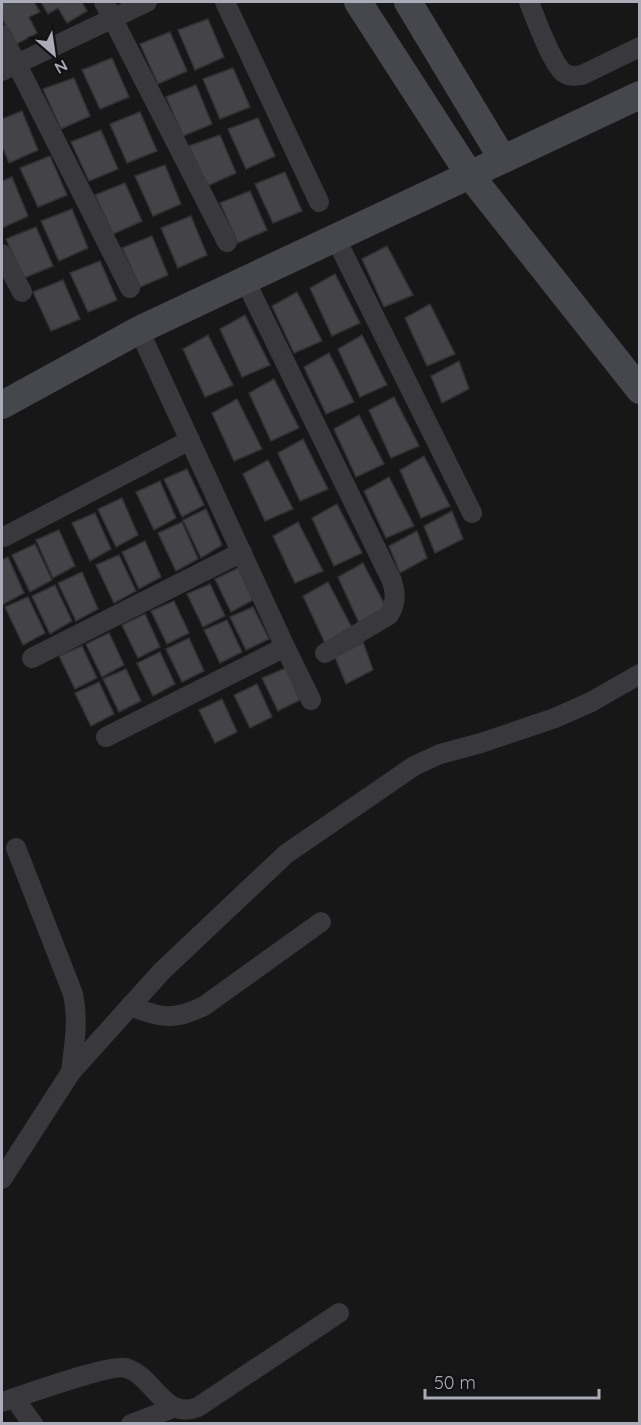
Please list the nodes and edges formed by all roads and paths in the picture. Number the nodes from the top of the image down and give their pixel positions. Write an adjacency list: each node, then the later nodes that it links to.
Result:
1 (147, 2): 6 (street)
2 (225, 2): 13 (street)
3 (358, 2): 12 (street)
4 (408, 2): 11 (street)
5 (528, 2): 8 (street)
6 (108, 10): 9 (street); 15 (street)
7 (2, 35): 9 (street)
8 (639, 47)
9 (9, 68): 18 (street)
10 (639, 94): 11 (street)
11 (502, 158): 12 (street)
12 (469, 174): 14 (street); 21 (street)
13 (319, 202)
14 (335, 237): 17 (street); 24 (street)
15 (227, 243)
16 (2, 254): 19 (street)
17 (245, 280): 20 (street); 28 (street)
18 (129, 288)
19 (22, 292)
20 (139, 330): 22 (street); 23 (street)
21 (639, 390)
22 (2, 405)
23 (190, 440): 25 (street); 26 (street)
24 (472, 513)
25 (4, 537)
26 (242, 552): 27 (street); 29 (street)
27 (285, 647): 31 (street); 32 (street)
28 (326, 653)
29 (32, 658)
30 (639, 674): 35 (street)
31 (311, 700)
32 (106, 737)
33 (16, 848): 36 (street)
34 (321, 922): 35 (street)
35 (130, 1006): 36 (street)
36 (71, 1072): 37 (street)
37 (9, 1157): 38 (street)
38 (2, 1179)
39 (339, 1313): 41 (street)
40 (8, 1400): 41 (street); 42 (street)
41 (181, 1414): 43 (street)
42 (33, 1424)
43 (131, 1424)

